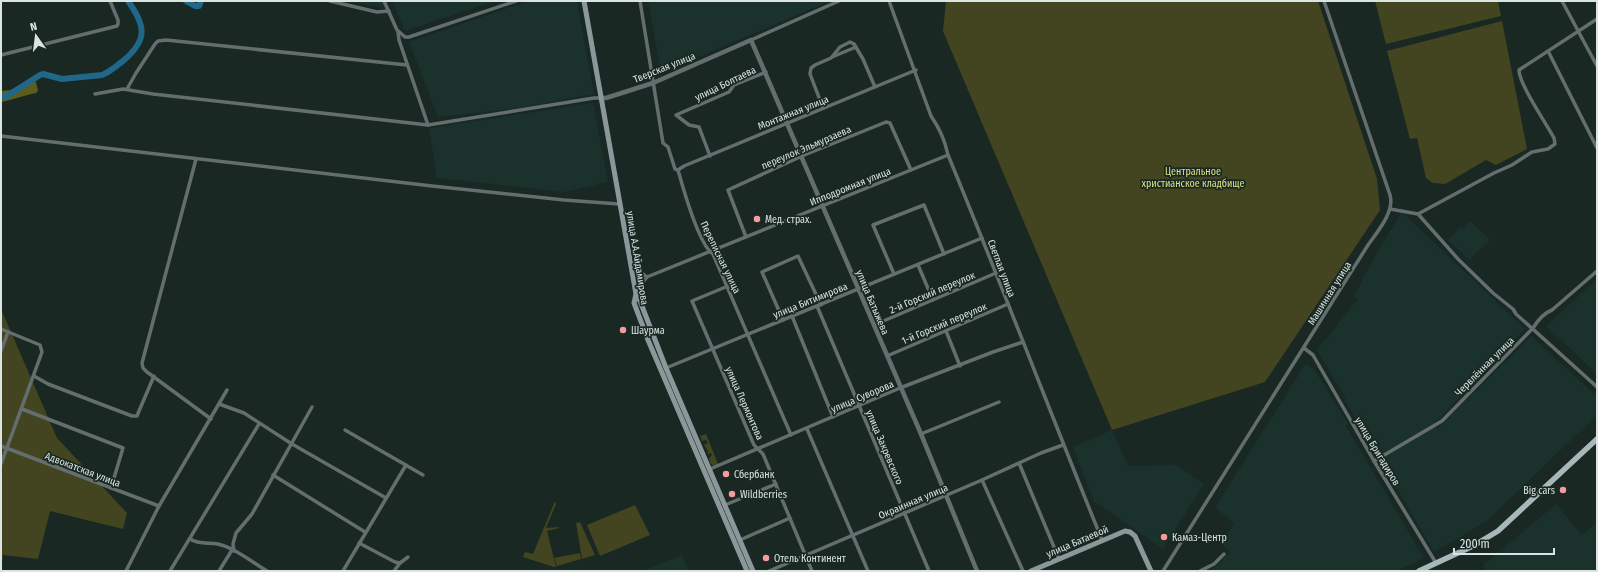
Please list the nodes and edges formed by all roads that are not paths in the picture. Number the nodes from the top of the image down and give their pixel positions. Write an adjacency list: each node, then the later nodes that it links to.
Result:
1 (110, 1): 18 (street)
2 (330, 1): 11 (street)
3 (384, 1): 11 (street)
4 (516, 1): 13 (street)
5 (584, 1): 28 (main road, улица А.А.Айдамирова)
6 (640, 1): 24 (street, Переписная улица)
7 (839, 1): 15 (street, Тверская улица)
8 (889, 1): 22 (street, Светлая улица)
9 (1324, 1): 42 (street)
10 (1562, 1): 14 (street)
11 (389, 11): 13 (street)
12 (1597, 19): 14 (street)
13 (397, 30): 20 (street)
14 (1579, 31): 17 (street); 21 (street)
15 (752, 40): 23 (street, улица Батыжева); 24 (street, Тверская улица)
16 (856, 47): 19 (street); 19 (street); 25 (street)
17 (1548, 51): 33 (street); 43 (street)
18 (1, 55)
19 (831, 58): 29 (street)
20 (408, 65): 26 (street); 31 (street)
21 (1597, 66)
22 (916, 70): 25 (street, Монтажная улица); 34 (street, Светлая улица)
23 (766, 72): 30 (street, улица Батыжева); 35 (street, улица Болтаева)
24 (653, 83): 28 (street, Тверская улица); 38 (street, Переписная улица)
25 (875, 87): 29 (street, Монтажная улица)
26 (127, 89): 27 (street); 31 (street, Тверская улица)
27 (96, 94)
28 (601, 98): 31 (street, Тверская улица); 40 (main road, улица А.А.Айдамирова)
29 (823, 108): 30 (street, Монтажная улица)
30 (788, 123): 35 (street, Монтажная улица); 36 (street, улица Батыжева)
31 (428, 125)
32 (1, 136): 37 (street)
33 (1597, 148)
34 (948, 155): 39 (street, Ипподромная улица); 45 (street, Светлая улица)
35 (710, 156): 38 (street, Монтажная улица)
36 (802, 156): 39 (street, переулок Эльмурзаева); 41 (street, улица Батыжева); 44 (street, переулок Эльмурзаева)
37 (196, 159): 40 (street); 78 (street)
38 (678, 170): 46 (street, Переписная улица)
39 (911, 170): 41 (street, Ипподромная улица)
40 (619, 204): 48 (main road, улица А.А.Айдамирова)
41 (822, 205): 44 (street, Ипподромная улица); 55 (street, улица Батыжева)
42 (1390, 209): 43 (street); 71 (street, Машинная улица)
43 (1418, 214): 65 (street)
44 (746, 237): 46 (street, Ипподромная улица)
45 (982, 238): 47 (street, улица Битимирова); 51 (street, Светлая улица)
46 (710, 252): 53 (street, Ипподромная улица); 54 (street, Переписная улица)
47 (944, 254): 49 (street, улица Битимирова); 52 (street)
48 (630, 265): 53 (street); 56 (main road, улица А.А.Айдамирова)
49 (918, 265): 52 (street, улица Битимирова); 57 (street)
50 (1597, 270): 65 (street, Червлённая улица)
51 (996, 273): 57 (street, 2-й Горский переулок); 60 (street, Светлая улица)
52 (894, 274): 55 (street, улица Битимирова)
53 (646, 277): 56 (street)
54 (728, 286): 69 (street, Переписная улица); 72 (street, улица Лермонтова)
55 (858, 289): 61 (street, улица Битимирова); 64 (street, улица Батыжева)
56 (635, 293): 58 (main road, улица А.А.Айдамирова); 59 (main road, улица А.А.Айдамирова)
57 (933, 300): 64 (street, 2-й Горский переулок)
58 (640, 301): 59 (main road); 76 (main road, улица А.А.Айдамирова)
59 (634, 303): 135 (main road, улица А.А.Айдамирова)
60 (1008, 304): 67 (street, 1-й Горский переулок); 70 (street, Светлая улица)
61 (819, 306): 62 (street, улица Битимирова); 63 (street, улица Закревского); 84 (street, улица Закревского)
62 (792, 316): 63 (street, улица Битимирова); 87 (street)
63 (783, 320): 69 (street, улица Битимирова)
64 (874, 325): 74 (street, улица Батыжева)
65 (1533, 328): 79 (street); 100 (street, Червлённая улица)
66 (1, 329): 68 (street)
67 (946, 331): 74 (street, 1-й Горский переулок); 75 (street)
68 (8, 332): 73 (street); 77 (street)
69 (748, 334): 72 (street, улица Битимирова); 93 (street, Переписная улица)
70 (1023, 342): 75 (street, улица Суворова); 96 (street, Светлая улица)
71 (1304, 348): 100 (street, улица Бригадиров); 145 (street, Машинная улица)
72 (712, 349): 76 (street, улица Битимирова); 99 (street, улица Лермонтова)
73 (1, 351)
74 (887, 356): 80 (street, улица Батыжева)
75 (960, 366): 80 (street, улица Суворова)
76 (666, 368): 104 (main road, улица А.А.Айдамирова)
77 (34, 376): 78 (street); 86 (street)
78 (154, 376): 88 (street)
79 (1597, 387)
80 (900, 388): 84 (street, улица Суворова); 92 (street, улица Батыжева)
81 (227, 390): 83 (street)
82 (999, 402): 92 (street)
83 (219, 404): 88 (street); 89 (street)
84 (858, 406): 87 (street, улица Суворова); 114 (street, улица Закревского)
85 (312, 407): 95 (street)
86 (22, 409): 98 (street); 109 (street)
87 (833, 417): 90 (street, улица Суворова)
88 (211, 419): 113 (street)
89 (259, 424): 95 (street); 118 (street)
90 (807, 429): 93 (street, улица Суворова); 117 (street)
91 (345, 430): 103 (street)
92 (921, 434): 110 (street, улица Батыжева)
93 (791, 435): 99 (street, улица Суворова)
94 (1597, 439): 128 (main road)
95 (292, 444): 105 (street); 111 (street)
96 (1063, 445): 101 (street, Окраинная улица); 120 (street, Светлая улица)
97 (1, 446): 98 (street, Адвокатская улица)
98 (7, 449): 102 (street); 109 (street, Адвокатская улица)
99 (758, 449): 104 (street, улица Суворова); 108 (street, улица Лермонтова)
100 (1374, 461): 128 (street, улица Бригадиров)
101 (1019, 463): 107 (street, Окраинная улица); 126 (street)
102 (1, 464)
103 (406, 465): 106 (street); 111 (street)
104 (710, 470): 112 (main road, улица А.А.Айдамирова)
105 (273, 475): 116 (street); 122 (street)
106 (423, 475)
107 (982, 480): 110 (street, Окраинная улица); 142 (street)
108 (776, 484): 112 (street); 115 (street, улица Лермонтова)
109 (111, 488): 113 (street, Адвокатская улица)
110 (945, 496): 114 (street, Окраинная улица); 141 (street, улица Батыжева)
111 (386, 498): 116 (street)
112 (725, 505): 119 (main road, улица А.А.Айдамирова)
113 (159, 506): 130 (street)
114 (905, 513): 117 (street, Окраинная улица); 140 (street, улица Закревского)
115 (790, 518): 119 (street); 124 (street, улица Лермонтова)
116 (365, 532): 121 (street)
117 (852, 534): 124 (street, Окраинная улица); 139 (street)
118 (190, 539): 122 (street); 131 (street)
119 (740, 540): 136 (main road, улица А.А.Айдамирова)
120 (1102, 540): 126 (main road, улица Батаевой); 144 (main road, улица Батаевой)
121 (359, 543): 127 (street); 133 (street)
122 (233, 550): 129 (street); 132 (street)
123 (1224, 554): 146 (street)
124 (806, 555): 137 (street, Окраинная улица); 138 (street, улица Лермонтова)
125 (408, 557): 127 (street)
126 (1059, 559): 143 (main road, улица Батаевой)
127 (400, 563): 134 (street)
128 (1436, 563): 147 (main road)
129 (265, 570)
130 (126, 571)
131 (170, 571)
132 (219, 571)
133 (343, 571)
134 (394, 571)
135 (747, 571)
136 (753, 571)
137 (769, 571)
138 (812, 571)
139 (868, 571)
140 (930, 571)
141 (977, 571)
142 (1023, 571)
143 (1031, 571)
144 (1151, 571)
145 (1163, 571)
146 (1200, 571)
147 (1419, 571)

